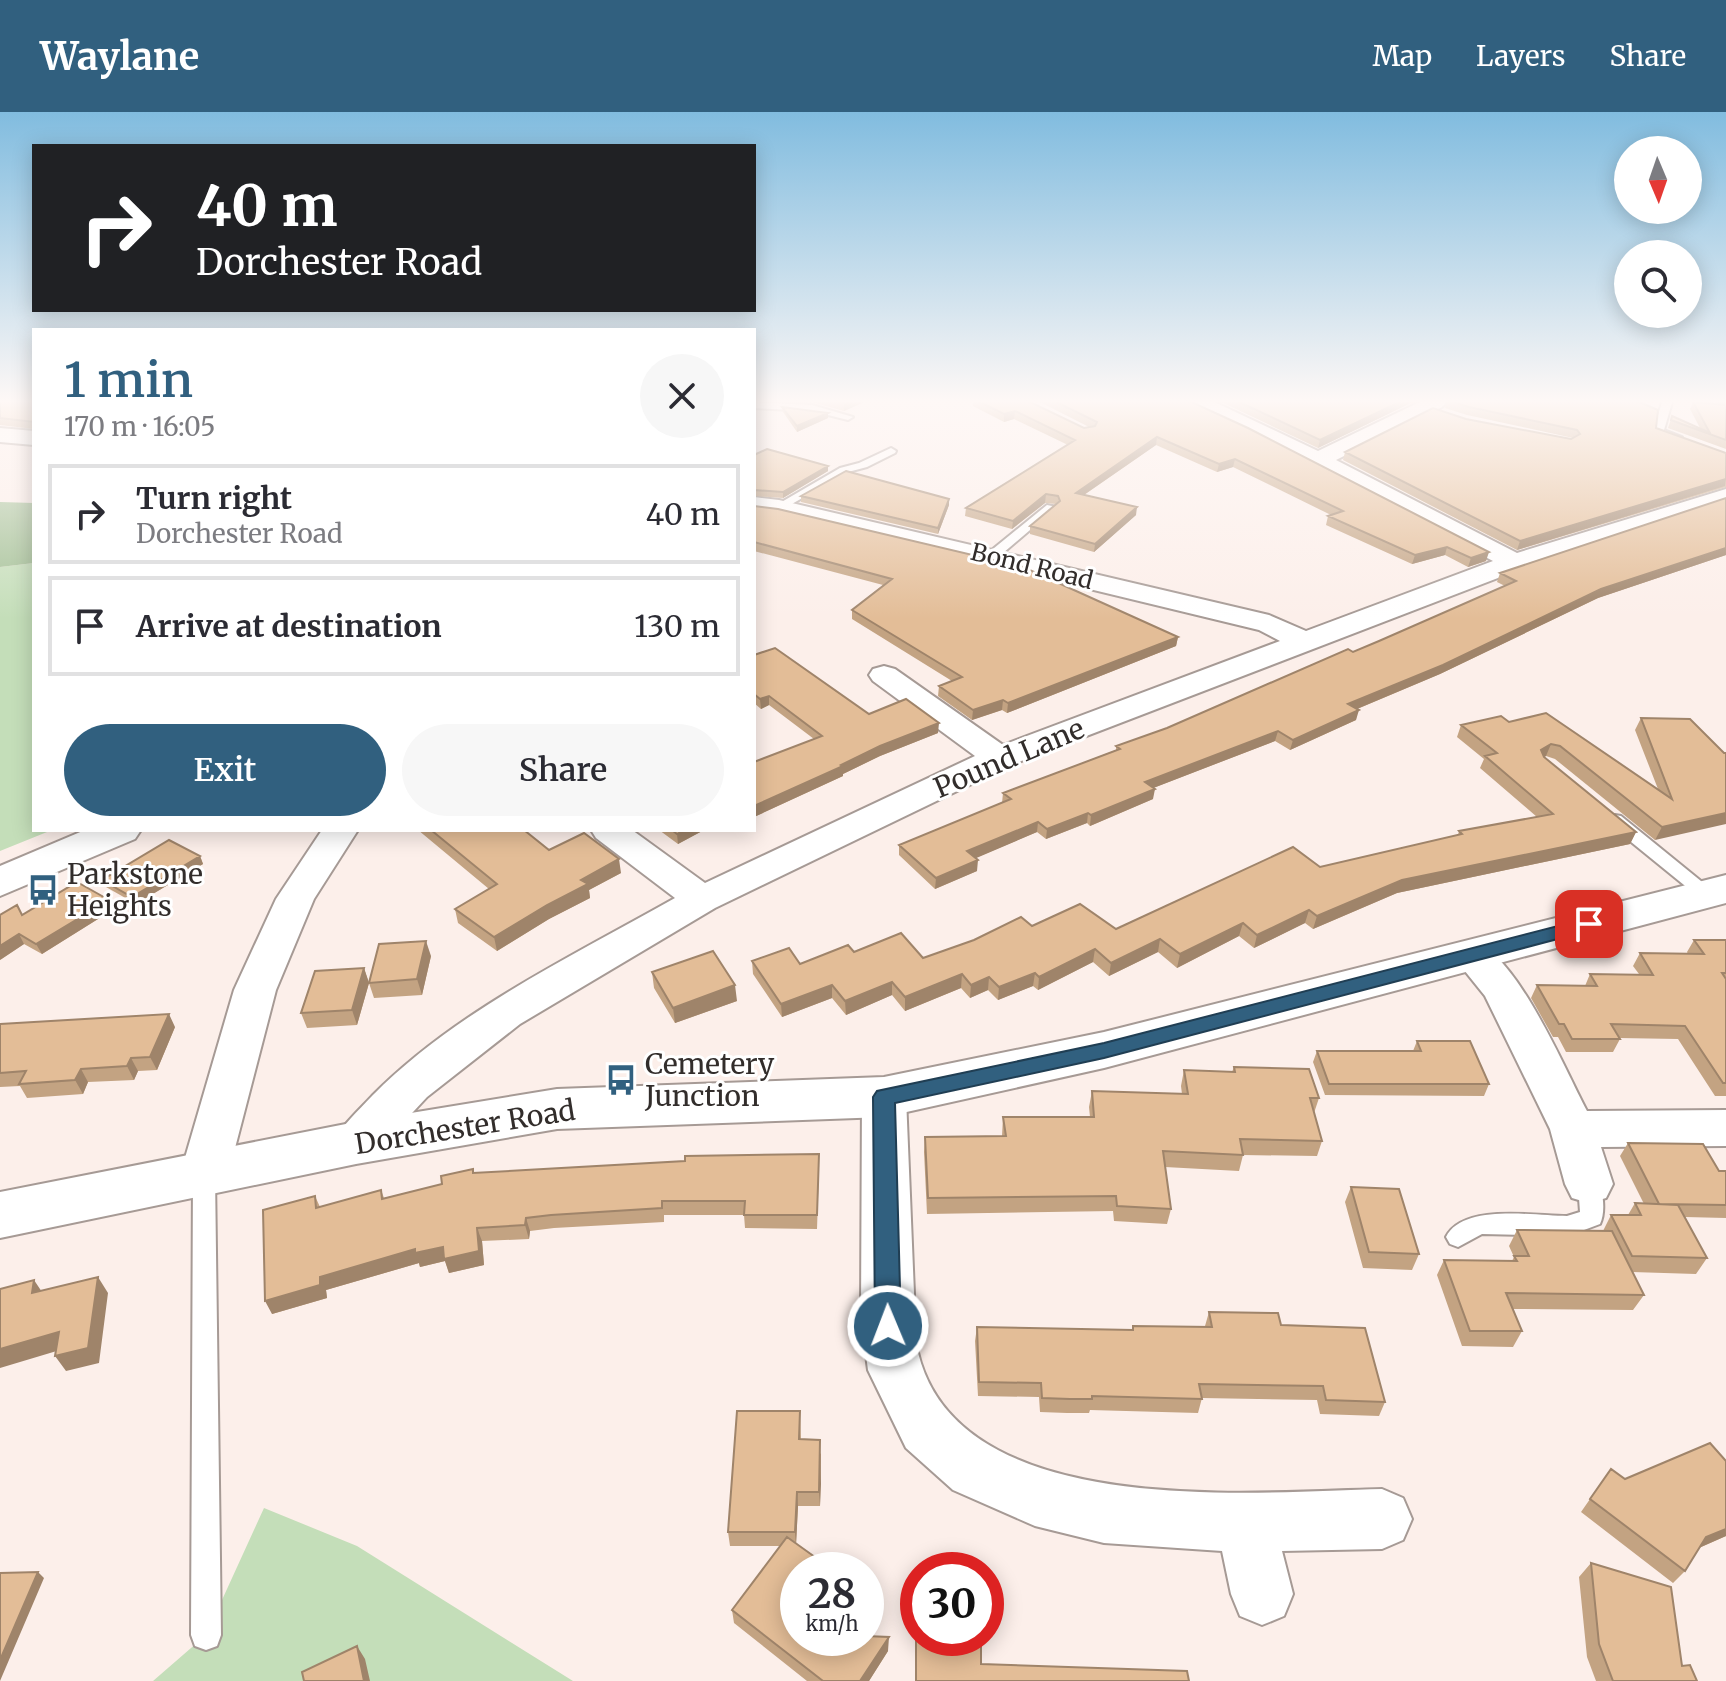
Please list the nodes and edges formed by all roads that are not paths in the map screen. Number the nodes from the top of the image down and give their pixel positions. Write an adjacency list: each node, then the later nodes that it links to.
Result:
1 (839, 472): 4 (lane)
2 (1342, 472): 7 (street)
3 (1726, 496): 7 (street, Pound Lane)
4 (766, 505): 6 (street, Bond Road)
5 (1051, 507): 6 (lane)
6 (992, 556): 8 (street, Bond Road)
7 (1515, 562): 8 (street, Pound Lane)
8 (1305, 642): 10 (street, Pound Lane)
9 (884, 675): 10 (street)
10 (999, 758): 17 (street, Pound Lane)
11 (1596, 804): 16 (lane)
12 (115, 832): 15 (street)
13 (339, 832): 23 (street)
14 (612, 832): 17 (street)
15 (0, 882)
16 (1716, 891): 18 (street, Dorchester Road)
17 (702, 899): 22 (street, Pound Lane)
18 (1472, 955): 19 (street, Dorchester Road); 21 (street)
19 (884, 1097): 22 (street, Dorchester Road); 28 (street)
20 (1726, 1128): 21 (street)
21 (1573, 1129): 24 (street)
22 (356, 1143): 23 (street, Dorchester Road)
23 (204, 1175): 25 (street, Dorchester Road); 30 (lane)
24 (1589, 1184): 26 (lane)
25 (0, 1215)
26 (1458, 1237)
27 (1382, 1519): 28 (street)
28 (1245, 1520): 29 (street)
29 (1262, 1594)
30 (206, 1635)

